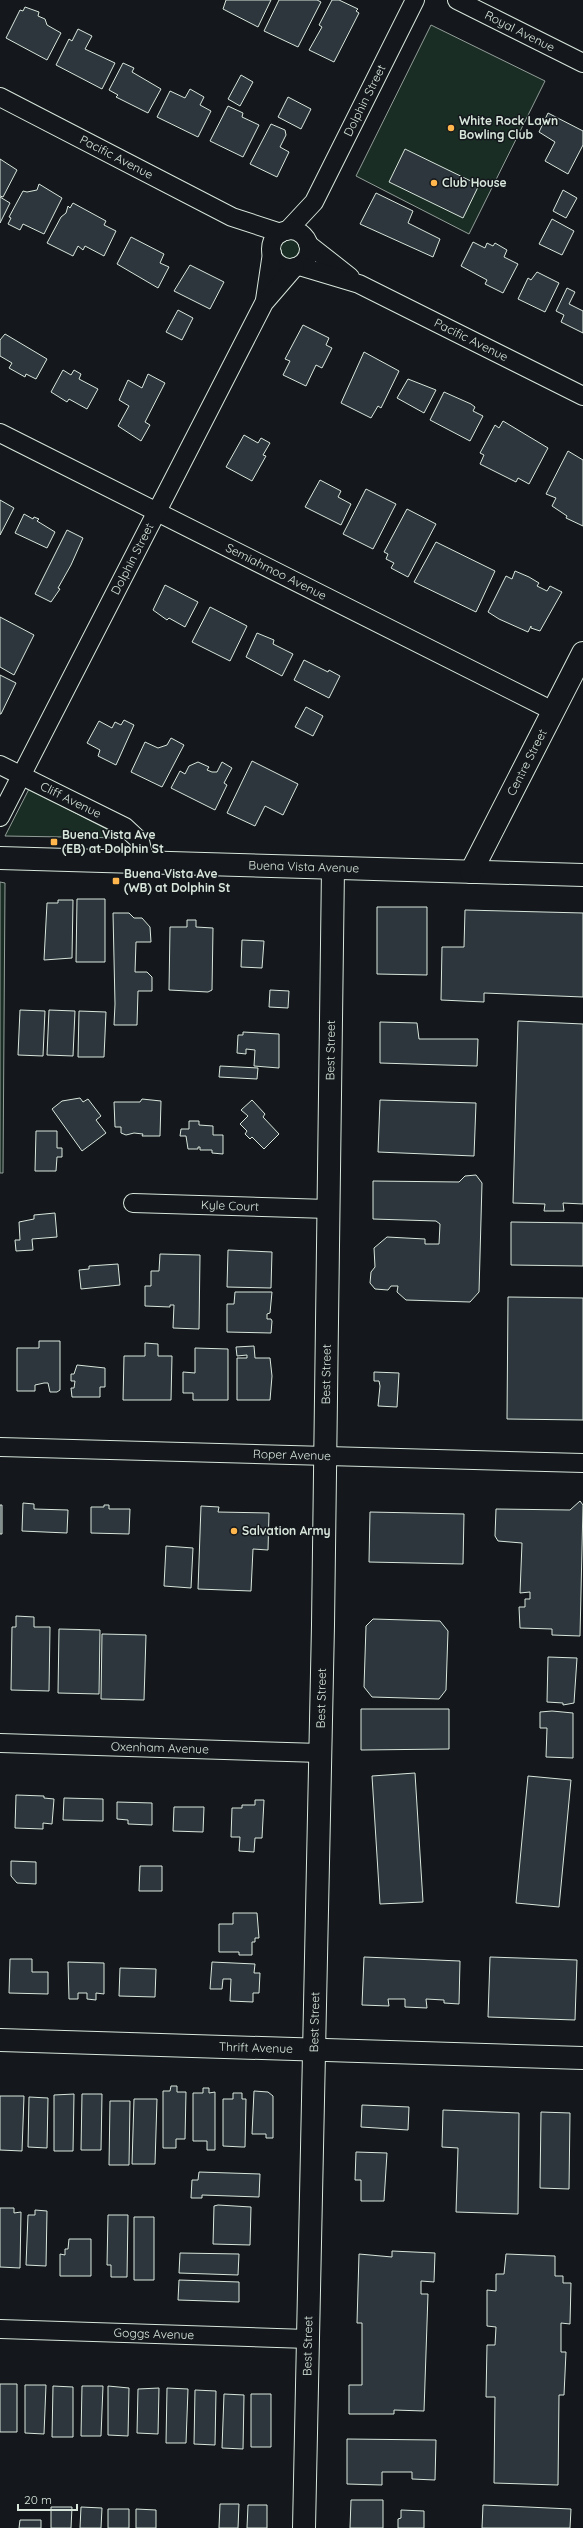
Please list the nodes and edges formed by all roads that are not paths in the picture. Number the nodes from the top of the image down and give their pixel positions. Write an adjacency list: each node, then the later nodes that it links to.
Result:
1 (415, 0): 5 (street, Dolphin Street)
2 (457, 0): 3 (street, Royal Avenue)
3 (583, 63)
4 (0, 97): 6 (street, Pacific Avenue)
5 (314, 202): 7 (street, Dolphin Street); 8 (street, Dolphin Street)
6 (232, 217): 7 (street, Pacific Avenue); 9 (street, Pacific Avenue)
7 (284, 232): 8 (street); 9 (street)
8 (308, 242): 10 (street); 11 (street, Pacific Avenue)
9 (272, 251): 10 (street); 12 (street, Dolphin Street)
10 (297, 266): 11 (street, Pacific Avenue); 12 (street, Dolphin Street)
11 (359, 284): 13 (street, Pacific Avenue)
12 (265, 300): 15 (street, Dolphin Street)
13 (583, 396)
14 (0, 433): 15 (street, Semiahmoo Avenue)
15 (155, 511): 17 (street, Semiahmoo Avenue); 19 (street, Dolphin Street)
16 (583, 653): 17 (street, Centre Street)
17 (553, 710): 24 (street, Centre Street)
18 (0, 765): 19 (street, Cliff Avenue)
19 (21, 776): 20 (street, Dolphin Street); 22 (street, Cliff Avenue)
20 (0, 817)
21 (0, 858): 22 (street, Buena Vista Avenue)
22 (145, 862): 23 (street, Buena Vista Avenue)
23 (333, 868): 24 (street, Buena Vista Avenue); 27 (street, Best Street)
24 (471, 872): 25 (street, Buena Vista Avenue)
25 (583, 875)
26 (133, 1203): 27 (street, Kyle Court)
27 (328, 1209): 29 (street, Best Street)
28 (0, 1447): 29 (street, Roper Avenue)
29 (325, 1456): 30 (street, Roper Avenue); 32 (street, Best Street)
30 (583, 1463)
31 (0, 1743): 32 (street, Oxenham Avenue)
32 (320, 1753): 34 (street, Best Street)
33 (0, 2040): 34 (street, Thrift Avenue)
34 (314, 2050): 35 (street, Thrift Avenue); 37 (street, Best Street)
35 (583, 2058)
36 (0, 2329): 37 (street, Goggs Avenue)
37 (308, 2339): 38 (street, Best Street)
38 (304, 2528)

